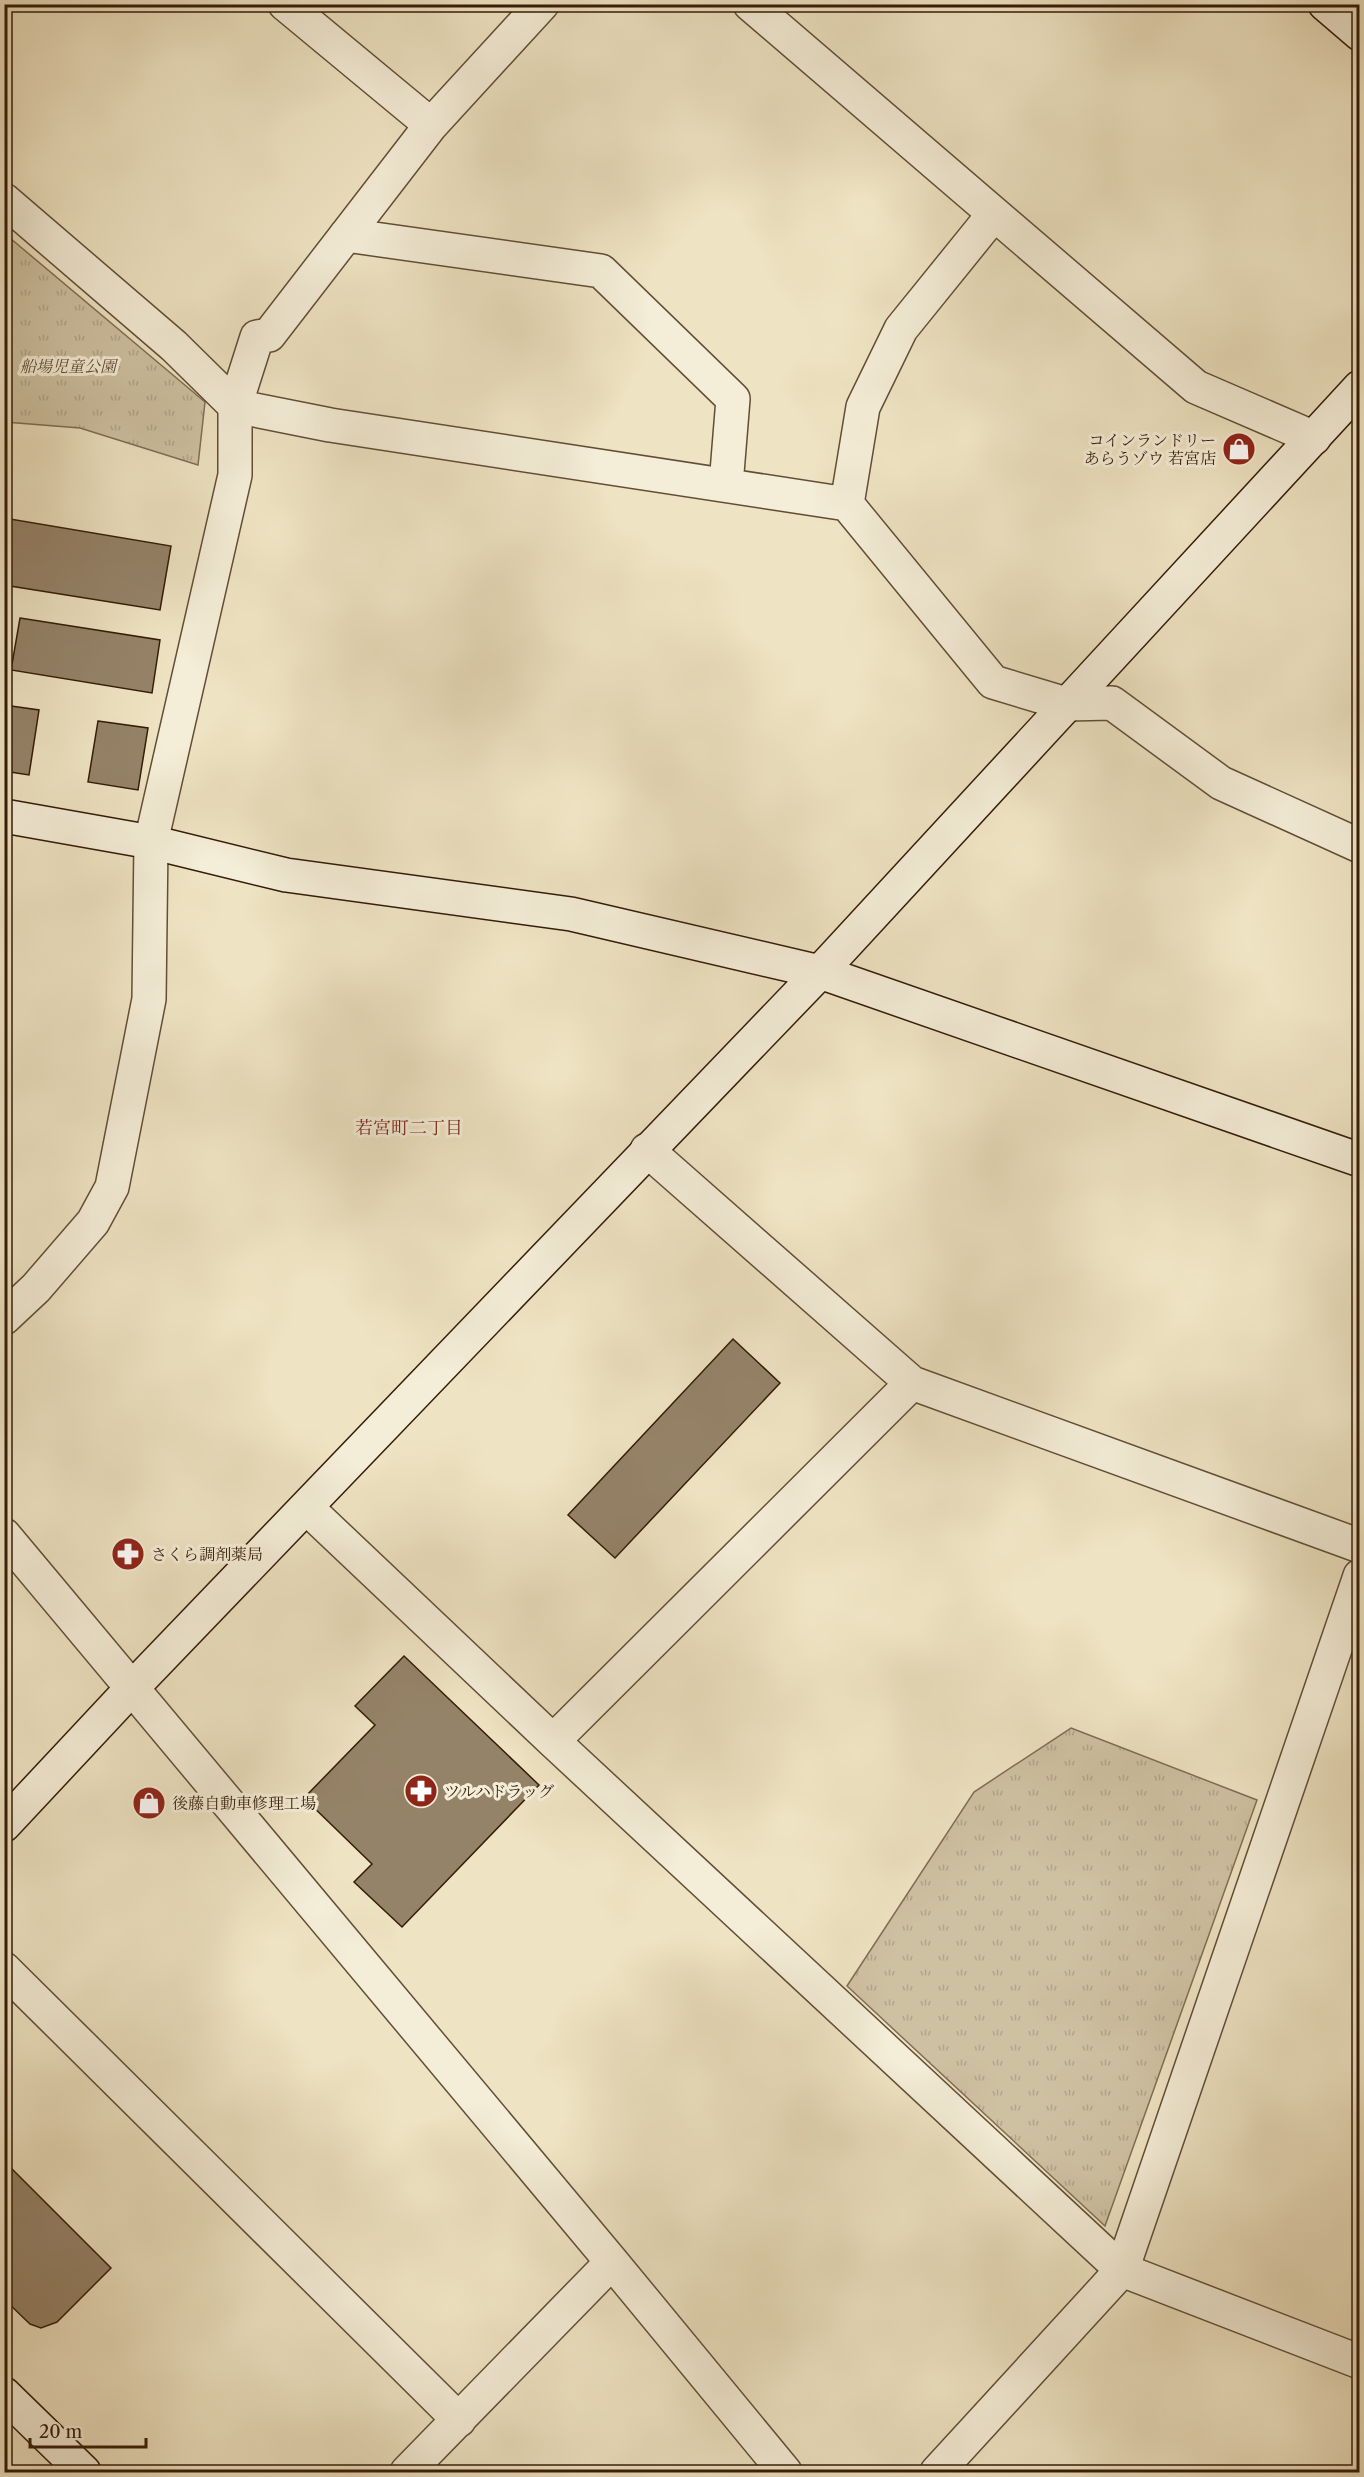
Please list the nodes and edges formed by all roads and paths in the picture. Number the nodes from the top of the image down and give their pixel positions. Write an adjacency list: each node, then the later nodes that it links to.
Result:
1 (285, 4): 6 (street)
2 (542, 4): 6 (street)
3 (750, 4): 8 (street)
4 (1325, 4): 5 (street)
5 (1359, 34)
6 (431, 125): 9 (street)
7 (4, 200): 11 (street)
8 (994, 214): 12 (street); 14 (street)
9 (346, 235): 11 (street); 13 (street)
10 (1359, 387): 12 (street)
11 (235, 406): 13 (street); 17 (street)
12 (1314, 438): 15 (street)
13 (726, 485): 14 (street)
14 (847, 504): 15 (street)
15 (1066, 704): 18 (street); 19 (street)
16 (4, 816): 17 (street)
17 (152, 842): 19 (street); 22 (street)
18 (1359, 846)
19 (820, 972): 20 (street); 21 (street)
20 (647, 1150): 23 (street); 24 (street)
21 (1359, 1160)
22 (4, 1318)
23 (912, 1383): 26 (street); 29 (street)
24 (307, 1508): 28 (street); 29 (street)
25 (4, 1535): 28 (street)
26 (1359, 1546)
27 (1359, 1576): 33 (street)
28 (133, 1687): 30 (street); 32 (street)
29 (553, 1741): 33 (street)
30 (4, 1825)
31 (4, 1969): 36 (street)
32 (612, 2262): 36 (street); 39 (street)
33 (1122, 2270): 34 (street); 40 (street)
34 (1359, 2362)
35 (4, 2394): 37 (street)
36 (459, 2420): 38 (street)
37 (84, 2472)
38 (407, 2472)
39 (785, 2472)
40 (938, 2472)

